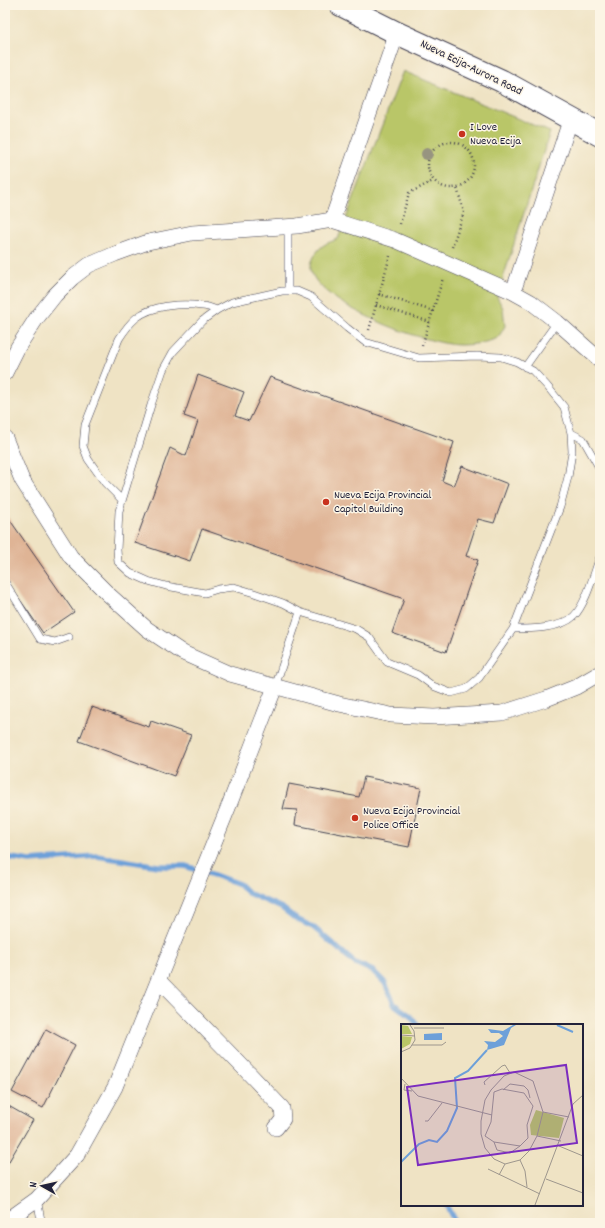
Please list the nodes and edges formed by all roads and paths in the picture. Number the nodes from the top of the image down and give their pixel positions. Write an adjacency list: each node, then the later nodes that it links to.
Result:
1 (341, 5): 2 (main road, Nueva Ecija-Aurora Road)
2 (397, 33): 3 (main road, Nueva Ecija-Aurora Road); 6 (street)
3 (571, 118): 4 (main road, Nueva Ecija-Aurora Road); 9 (street)
4 (600, 135)
5 (438, 185): 5 (path)
6 (332, 220): 7 (street); 9 (street)
7 (288, 227): 8 (lane); 18 (street)
8 (288, 291): 12 (lane); 17 (lane)
9 (513, 292): 15 (street)
10 (379, 294): 13 (path)
11 (376, 305): 14 (path)
12 (216, 310): 22 (lane); 22 (lane)
13 (433, 311)
14 (430, 322)
15 (557, 322): 16 (street); 17 (lane)
16 (600, 360)
17 (525, 367): 19 (lane)
18 (5, 373)
19 (571, 433): 21 (lane); 26 (lane)
20 (5, 438): 29 (street)
21 (600, 469)
22 (122, 500): 25 (lane)
23 (600, 557): 26 (lane)
24 (5, 582): 27 (lane)
25 (300, 612): 26 (lane); 29 (lane)
26 (513, 629)
27 (69, 637)
28 (600, 673): 29 (street)
29 (275, 687): 30 (street)
30 (159, 981): 31 (street); 32 (street)
31 (276, 1128)
32 (37, 1200): 33 (street); 34 (lane)
33 (5, 1222)
34 (40, 1223)

